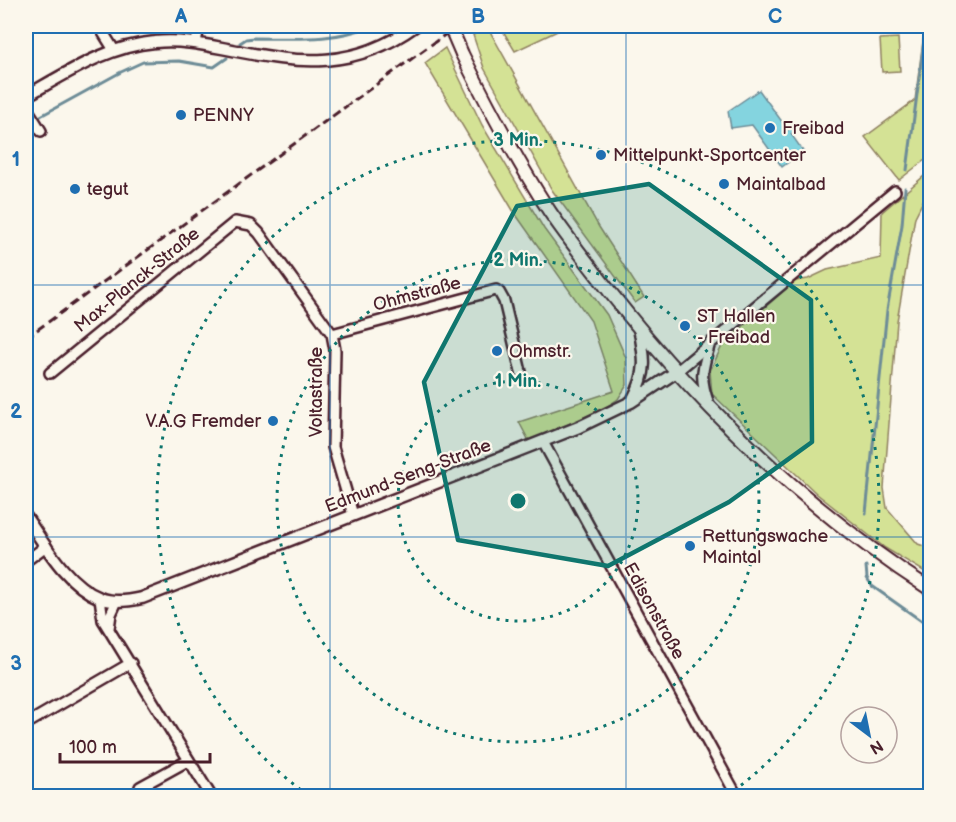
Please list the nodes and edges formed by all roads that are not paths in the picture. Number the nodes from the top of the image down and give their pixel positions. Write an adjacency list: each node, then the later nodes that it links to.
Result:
1 (99, 26): 6 (street)
2 (199, 26): 5 (street)
3 (415, 26): 5 (street)
4 (450, 26): 12 (main road, bridge)
5 (196, 43): 6 (street)
6 (114, 50): 7 (street)
7 (26, 96)
8 (26, 107): 9 (street)
9 (42, 131)
10 (895, 191): 14 (street, Edmund-Seng-Straße)
11 (247, 224): 13 (street, Voltastraße); 17 (street, Max-Planck-Straße)
12 (639, 328): 16 (main road); 18 (street)
13 (332, 334): 15 (street, Ohmstraße); 21 (street, Voltastraße)
14 (711, 343): 16 (street, Edmund-Seng-Straße); 19 (street)
15 (521, 372)
16 (676, 372): 18 (street, Edmund-Seng-Straße); 19 (main road)
17 (50, 373)
18 (631, 402): 20 (street, Edmund-Seng-Straße)
19 (710, 407): 25 (main road)
20 (543, 442): 21 (street, Edmund-Seng-Straße); 34 (street, Edisonstraße)
21 (353, 515): 27 (street, Edmund-Seng-Straße)
22 (26, 517): 23 (street)
23 (46, 546): 24 (street); 26 (street)
24 (26, 561)
25 (930, 589)
26 (100, 598): 27 (street, Edmund-Seng-Straße); 28 (street)
27 (117, 601): 28 (street)
28 (110, 628): 29 (street)
29 (131, 663): 30 (street); 31 (street)
30 (26, 724)
31 (189, 760): 32 (street); 33 (street)
32 (140, 787)
33 (211, 796)
34 (736, 796)

